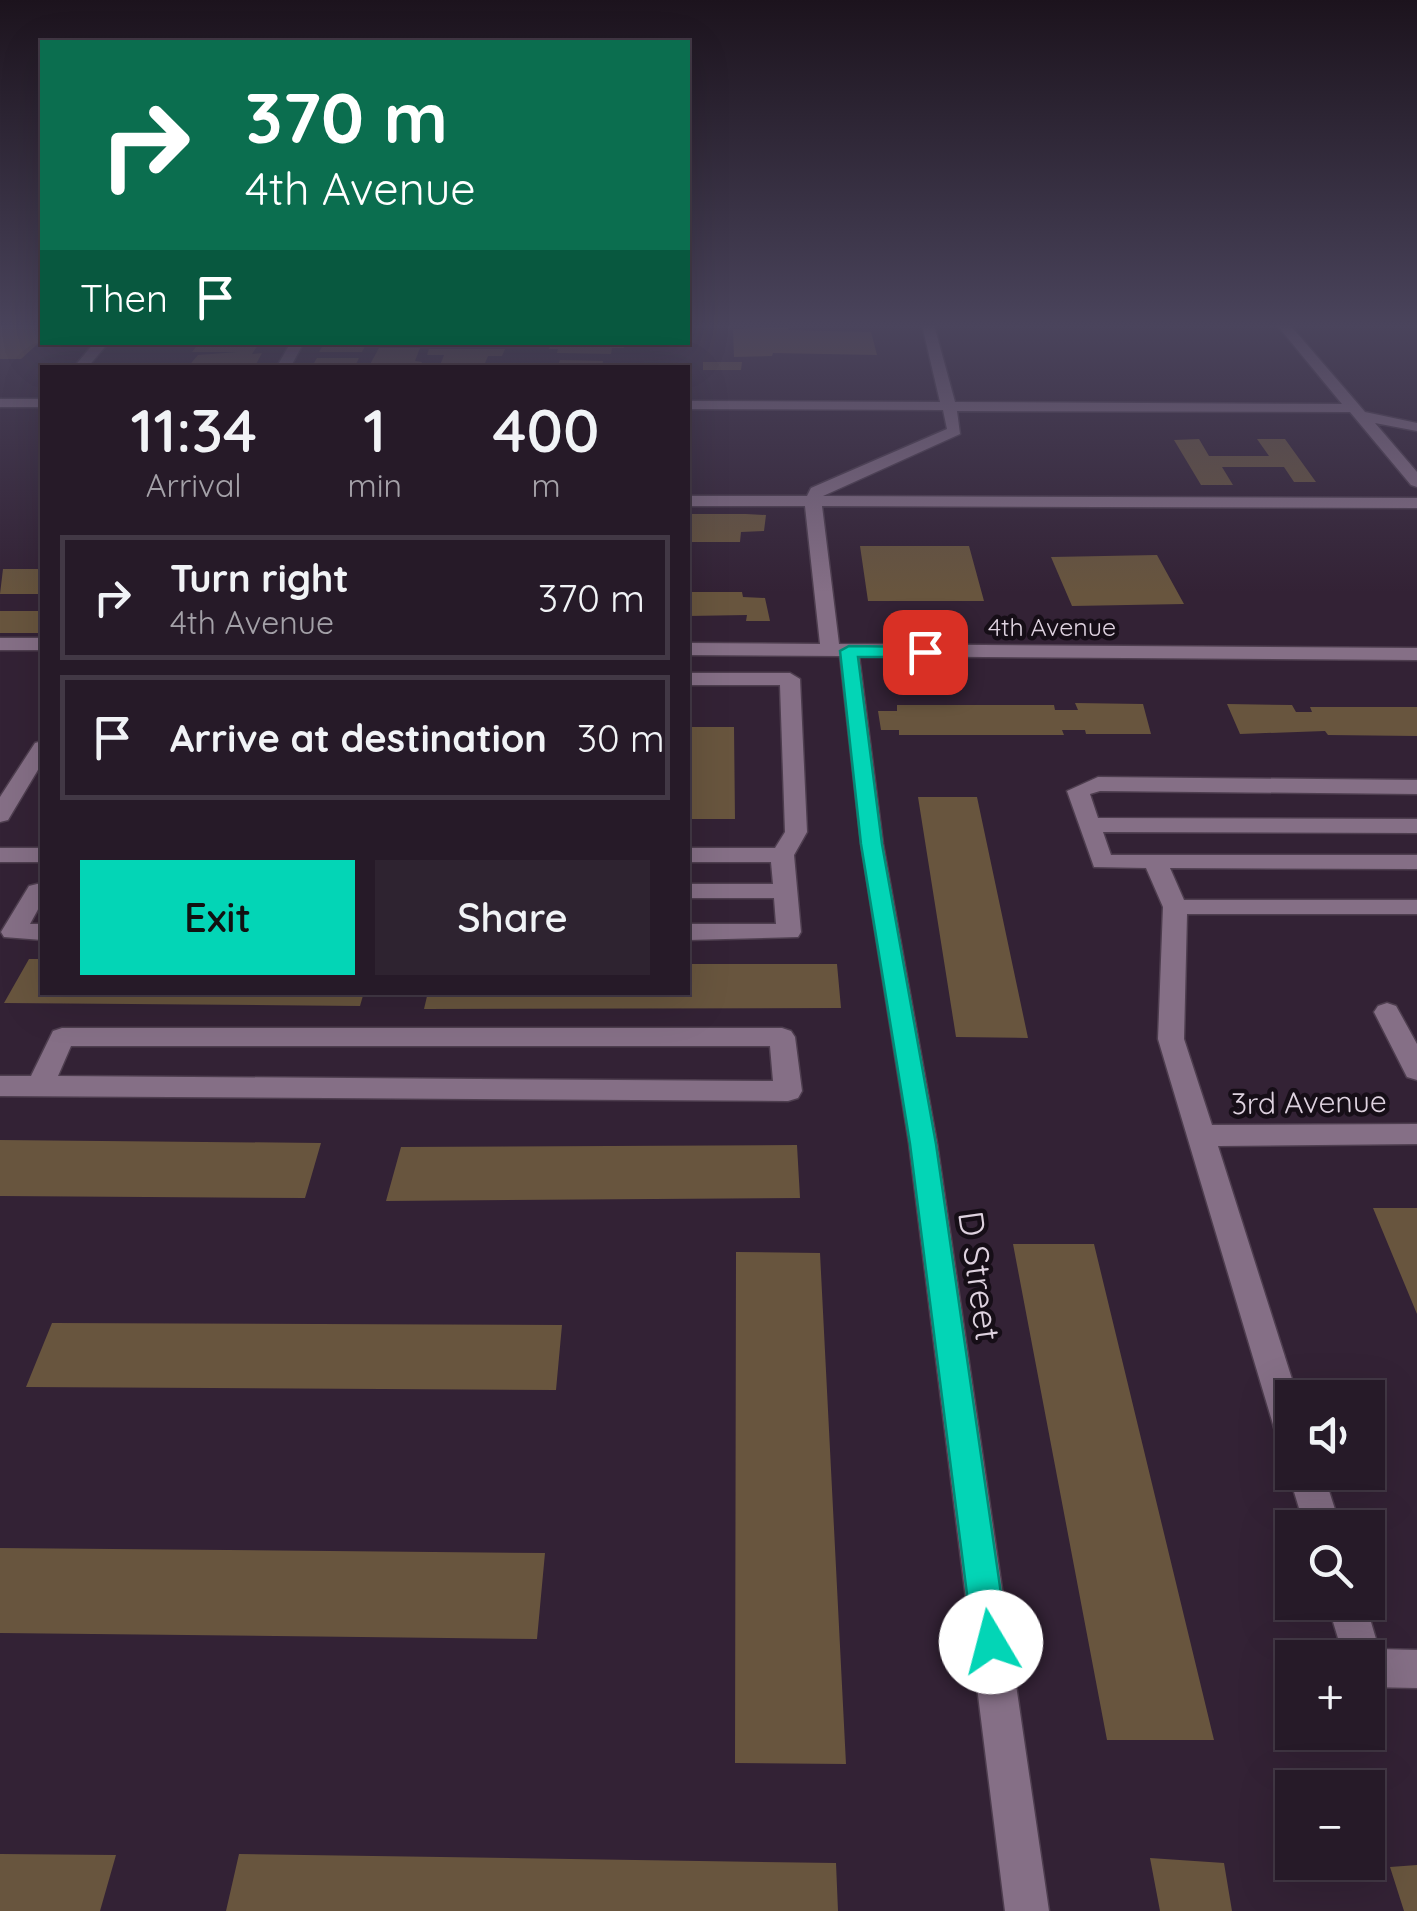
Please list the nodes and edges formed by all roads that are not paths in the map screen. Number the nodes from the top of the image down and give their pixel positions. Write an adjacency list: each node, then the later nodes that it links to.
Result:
1 (953, 414): 7 (street)
2 (1360, 414): 5 (street)
3 (1367, 414): 4 (street)
4 (1417, 426)
5 (1417, 482)
6 (690, 501): 7 (street)
7 (813, 502): 8 (street); 12 (street, D Street)
8 (1417, 503)
9 (0, 644): 10 (street)
10 (40, 644)
11 (690, 649): 12 (street, 4th Avenue)
12 (839, 651): 13 (street, 4th Avenue); 42 (street, D Street)
13 (1417, 654)
14 (690, 679): 23 (street)
15 (40, 750): 17 (street)
16 (1417, 787): 18 (street)
17 (0, 814)
18 (1089, 824): 19 (street); 24 (street)
19 (1417, 826)
20 (0, 855): 21 (street)
21 (40, 855)
22 (690, 856): 23 (street)
23 (782, 856): 28 (street)
24 (1155, 861): 25 (street); 29 (street)
25 (1417, 862)
26 (40, 891): 31 (street)
27 (690, 891): 28 (street)
28 (786, 891): 32 (street)
29 (1176, 907): 30 (street); 38 (street)
30 (1417, 907)
31 (40, 932)
32 (690, 932)
33 (1387, 1012): 34 (street)
34 (1417, 1070)
35 (0, 1086): 36 (street)
36 (40, 1086): 36 (street)
37 (1417, 1134): 38 (street, 3rd Avenue)
38 (1202, 1136): 39 (street)
39 (1277, 1380)
40 (1385, 1668): 41 (street)
41 (1417, 1668)
42 (1027, 1911)

